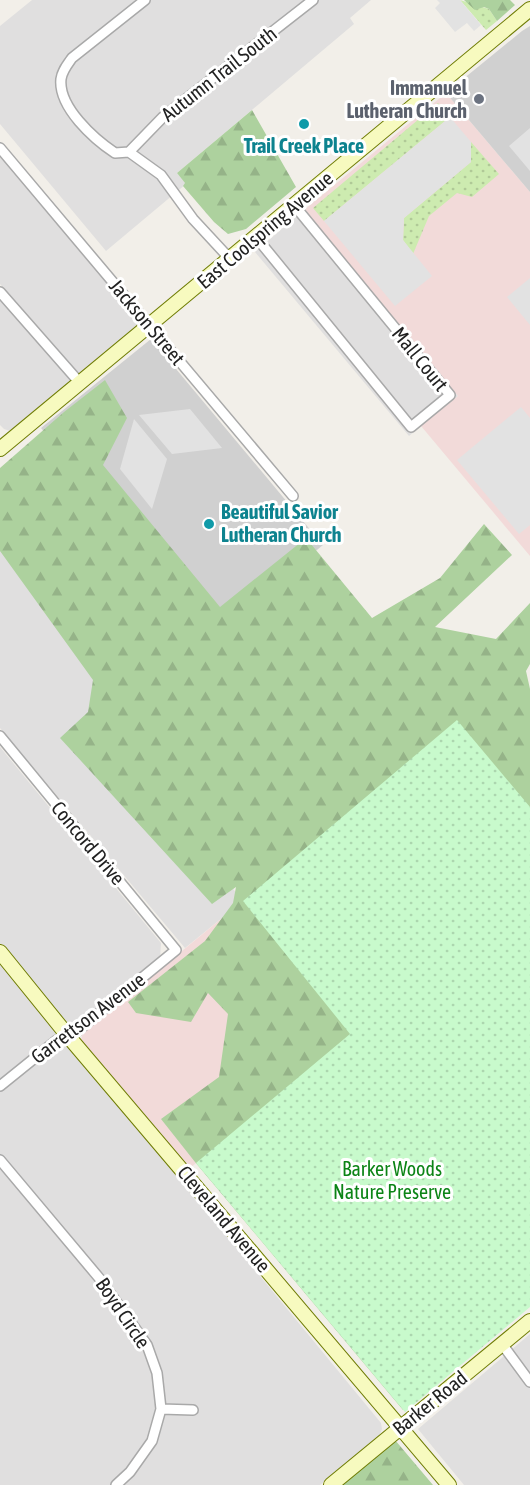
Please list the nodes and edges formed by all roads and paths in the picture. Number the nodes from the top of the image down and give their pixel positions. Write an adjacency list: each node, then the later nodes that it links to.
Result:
1 (145, 0): 5 (street)
2 (313, 0): 5 (street, Autumn Trail South)
3 (530, 9): 6 (street, East Coolspring Avenue)
4 (0, 148): 10 (street, Jackson Street)
5 (129, 152): 8 (street)
6 (294, 205): 7 (street, East Coolspring Avenue); 7 (street, Mall Court)
7 (256, 237): 8 (street, East Coolspring Avenue)
8 (231, 260): 10 (street, East Coolspring Avenue)
9 (0, 292): 11 (street)
10 (151, 325): 11 (street, East Coolspring Avenue); 13 (street, Jackson Street)
11 (80, 383): 12 (street, East Coolspring Avenue)
12 (2, 442)
13 (293, 496)
14 (0, 736): 15 (street, Concord Drive)
15 (176, 950): 17 (street, Garrettson Avenue)
16 (0, 952): 17 (street, Cleveland Avenue)
17 (68, 1036): 18 (street, Garrettson Avenue); 25 (street, Cleveland Avenue)
18 (0, 1086)
19 (0, 1160): 23 (street, Boyd Circle)
20 (530, 1321): 21 (street, Barker Road)
21 (502, 1344): 22 (street); 25 (street, Barker Road)
22 (530, 1382)
23 (161, 1409): 24 (street); 26 (street, Boyd Circle)
24 (194, 1410)
25 (401, 1427): 27 (street, Barker Road); 28 (street, Cleveland Avenue)
26 (116, 1485)
27 (331, 1485)
28 (449, 1485)

